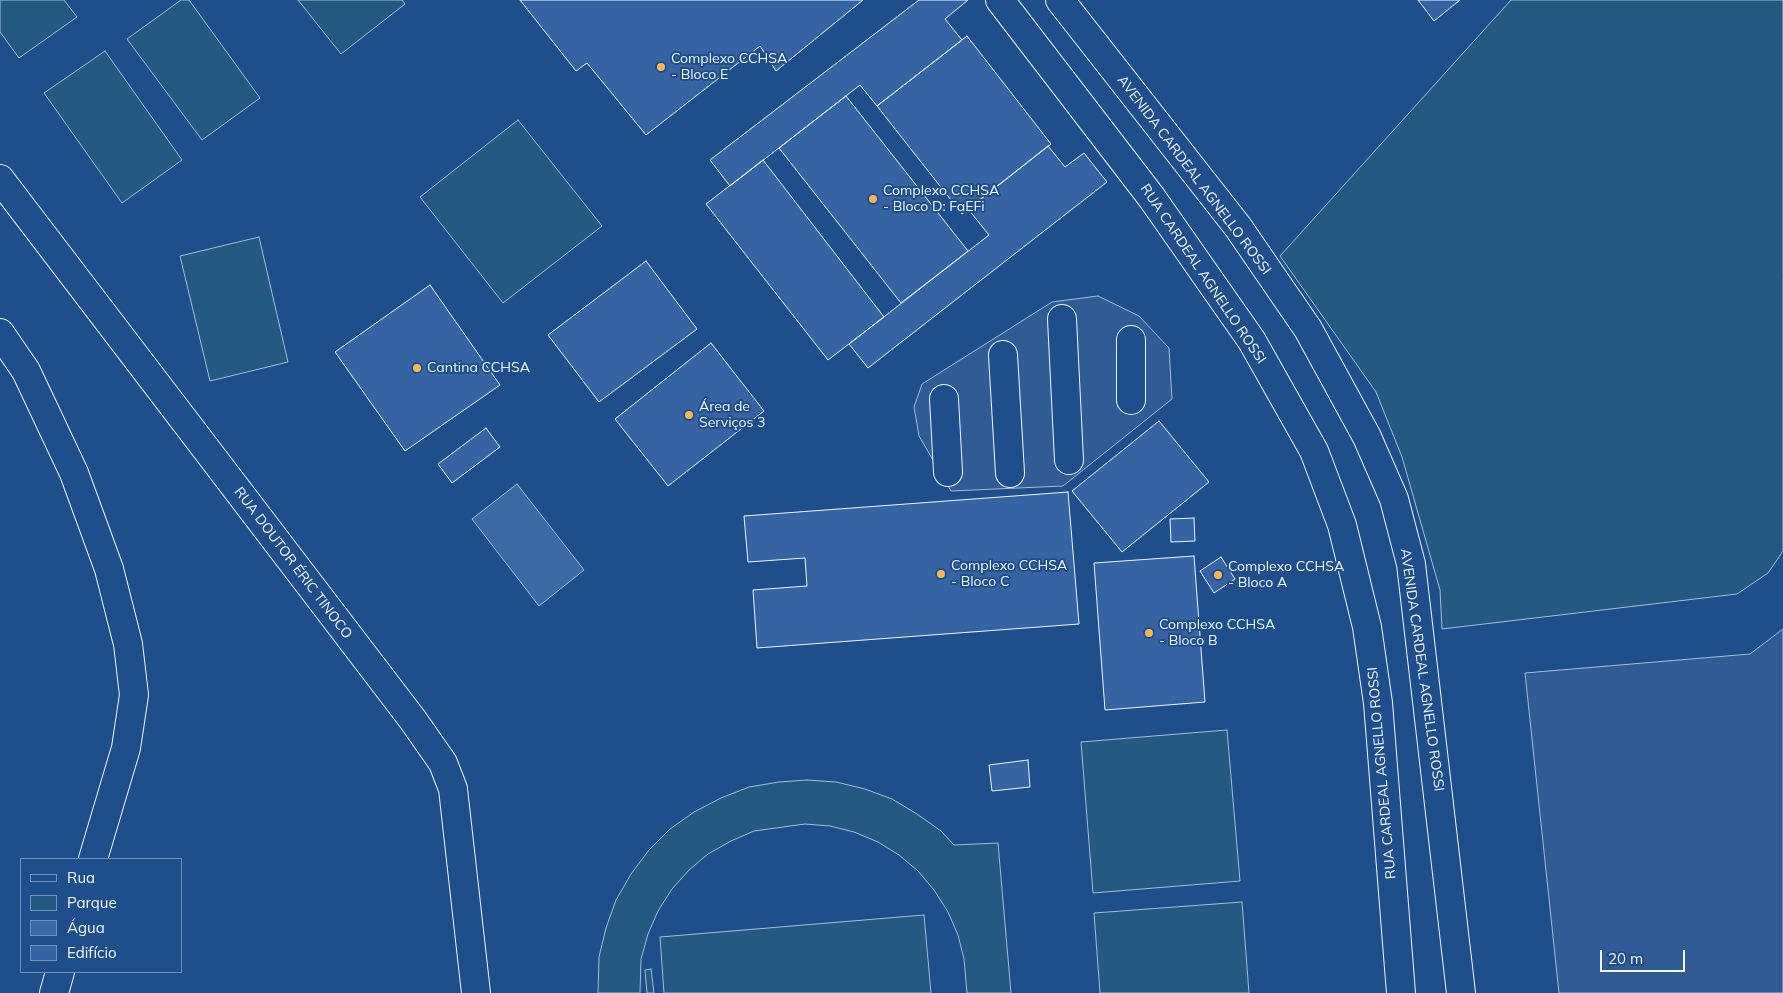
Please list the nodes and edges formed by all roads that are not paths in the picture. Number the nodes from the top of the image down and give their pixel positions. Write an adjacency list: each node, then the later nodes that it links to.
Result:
1 (1000, 0): 17 (street, RUA CARDEAL AGNELLO ROSSI)
2 (1060, 0): 18 (street, AVENIDA CARDEAL AGNELLO ROSSI)
3 (0, 178): 16 (street, RUA DOUTOR ÉRIC TINOCO)
4 (1062, 319): 10 (street)
5 (0, 333): 13 (street)
6 (1131, 340): 9 (street)
7 (1003, 355): 12 (street)
8 (944, 399): 11 (street)
9 (1131, 400)
10 (1069, 460)
11 (948, 472)
12 (1010, 472)
13 (93, 858)
14 (60, 973): 15 (street)
15 (54, 993)
16 (476, 993)
17 (1401, 993)
18 (1461, 993)

